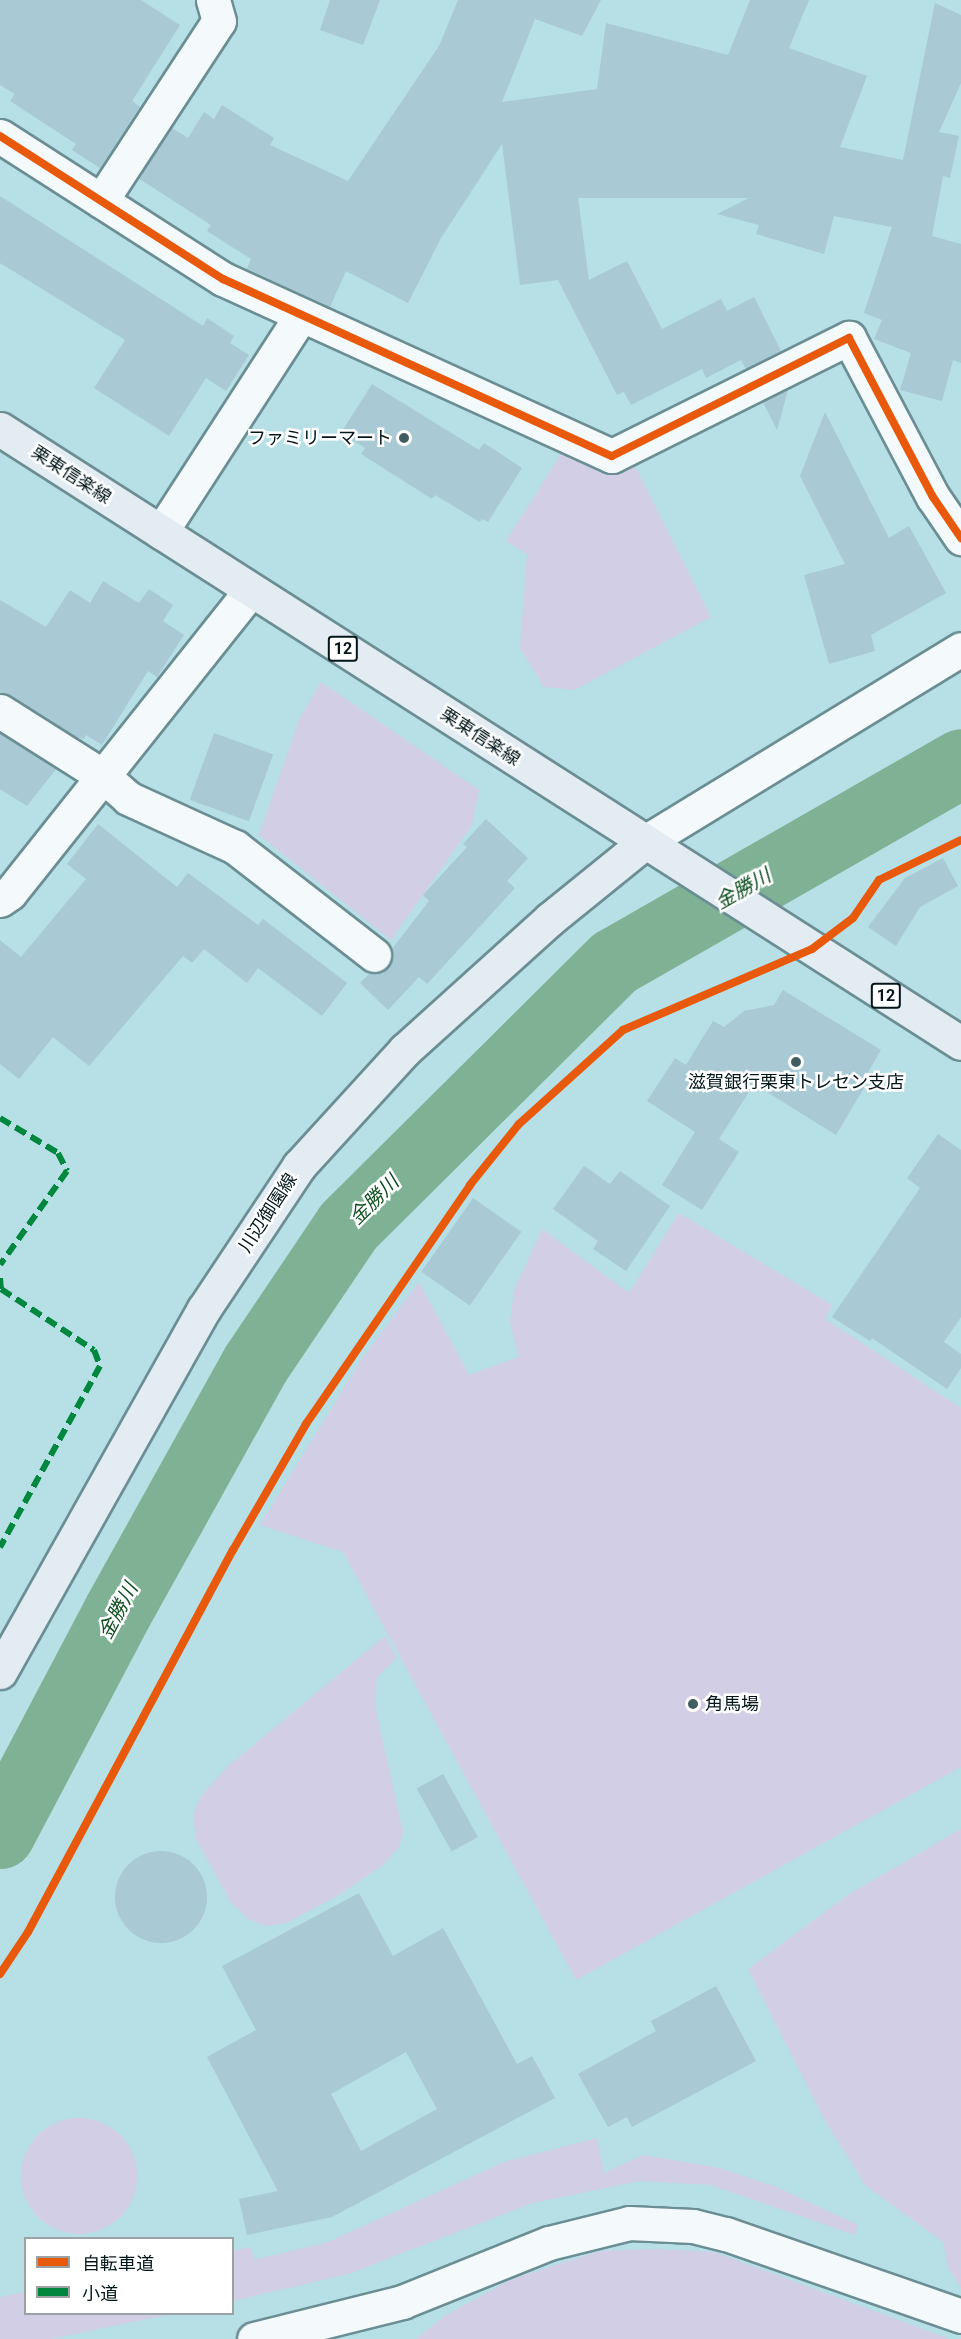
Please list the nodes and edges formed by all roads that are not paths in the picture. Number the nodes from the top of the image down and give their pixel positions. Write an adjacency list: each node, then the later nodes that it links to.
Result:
1 (213, 0): 3 (street)
2 (0, 136): 3 (street)
3 (101, 201): 4 (street)
4 (301, 316): 6 (street); 7 (street)
5 (0, 429): 6 (main road, 栗東信楽線 / 12)
6 (161, 532): 8 (main road, 栗東信楽線 / 12)
7 (961, 538)
8 (251, 590): 11 (street); 12 (main road, 栗東信楽線 / 12)
9 (961, 649): 12 (street)
10 (0, 711): 11 (street)
11 (104, 776): 13 (street); 14 (street)
12 (645, 842): 15 (main road, 栗東信楽線 / 12); 16 (main road, 川辺御園線)
13 (0, 900)
14 (374, 955)
15 (961, 1043)
16 (0, 1672)
17 (961, 2316): 18 (street)
18 (254, 2339)

